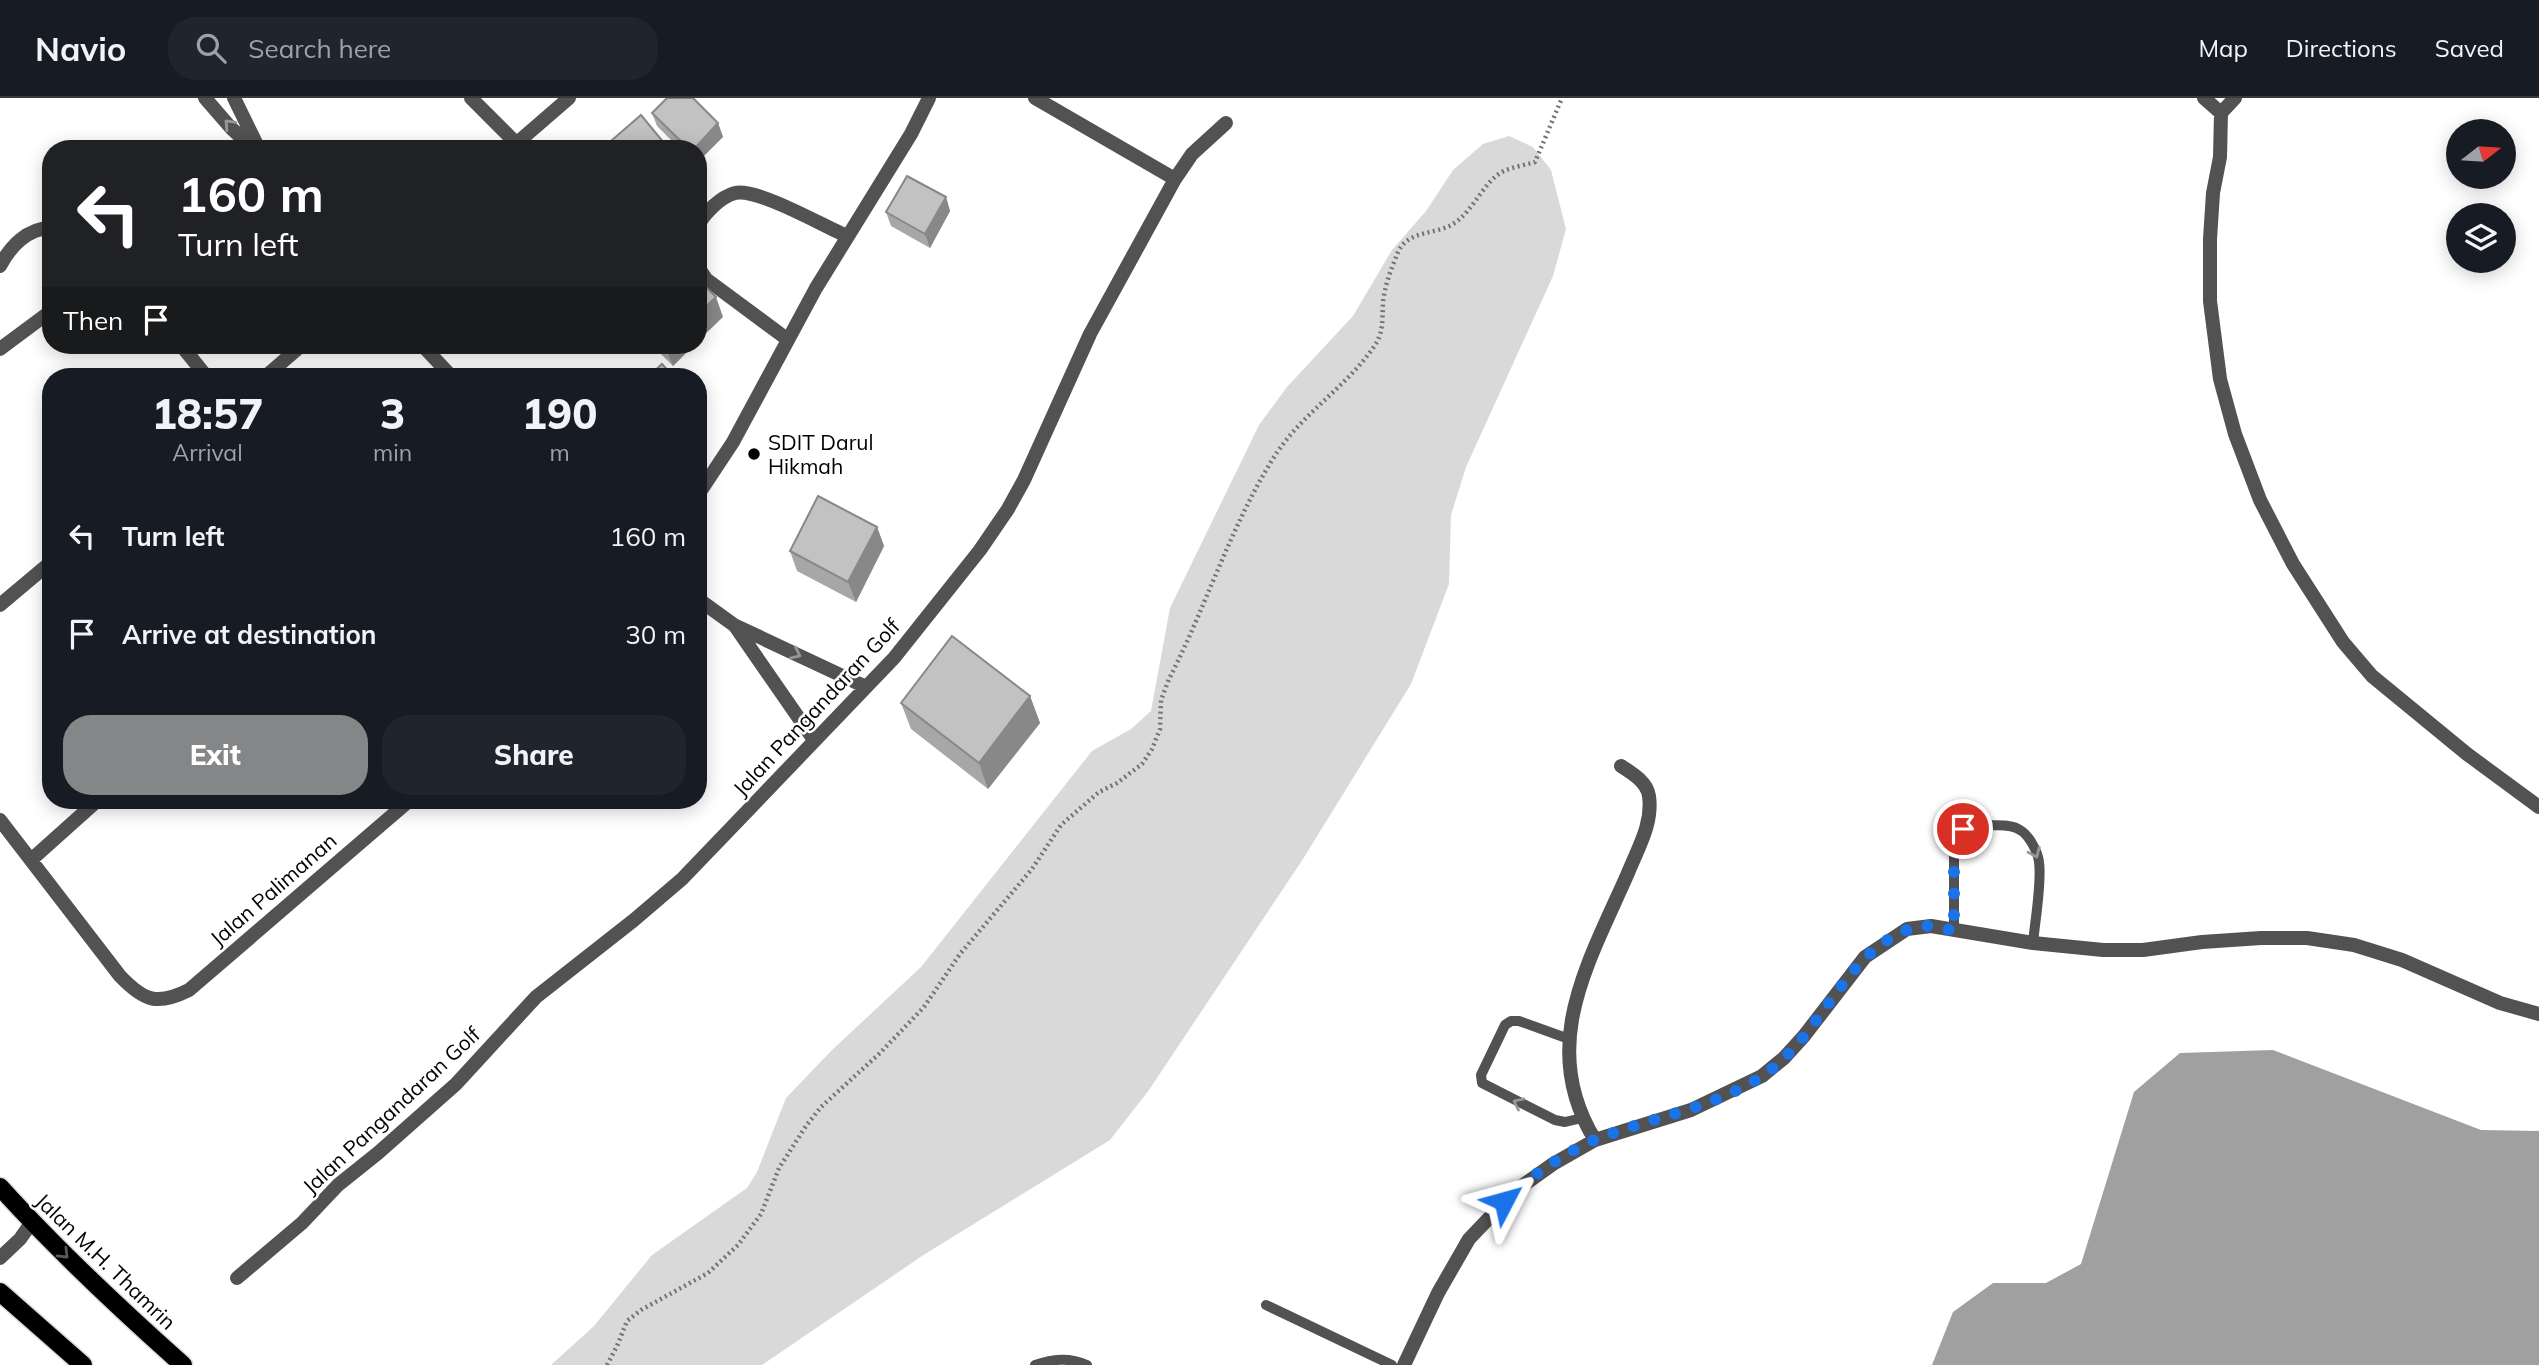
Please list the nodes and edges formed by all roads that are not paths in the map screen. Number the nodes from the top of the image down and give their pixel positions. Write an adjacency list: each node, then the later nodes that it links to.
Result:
1 (205, 98): 11 (street, one-way to 1)
2 (234, 98): 12 (street)
3 (471, 98): 13 (street)
4 (569, 98): 14 (street)
5 (929, 98): 18 (street)
6 (1035, 98): 15 (street)
7 (2204, 98): 9 (street)
8 (2235, 98): 9 (street)
9 (2221, 113): 38 (street)
10 (1226, 123): 15 (street, Jalan Pangandaran Golf)
11 (245, 140)
12 (252, 140)
13 (508, 140)
14 (520, 140)
15 (1175, 179): 35 (street, Jalan Pangandaran Golf)
16 (707, 213): 18 (street)
17 (42, 228): 19 (street)
18 (846, 236): 22 (street)
19 (0, 266)
20 (707, 280): 22 (street)
21 (42, 318): 23 (street)
22 (788, 339): 30 (street)
23 (0, 349)
24 (188, 354): 27 (street)
25 (292, 354): 28 (street)
26 (430, 354): 29 (street)
27 (200, 368)
28 (275, 368)
29 (444, 368)
30 (707, 481)
31 (42, 570): 32 (street)
32 (0, 605)
33 (707, 605): 34 (street)
34 (734, 625): 35 (street, one-way to 35); 36 (street)
35 (866, 687): 36 (street, Jalan Pangandaran Golf)
36 (814, 740): 52 (street, Jalan Pangandaran Golf)
37 (1621, 766): 46 (street)
38 (2539, 807)
39 (88, 809): 42 (street)
40 (399, 809): 42 (street, Jalan Palimanan)
41 (0, 820): 42 (street)
42 (31, 860)
43 (1954, 931): 44 (street); 44 (lane, one-way to 44); 48 (street)
44 (2033, 943): 45 (street)
45 (2539, 1014)
46 (1569, 1039): 47 (street); 47 (lane, one-way to 46)
47 (1582, 1118): 48 (street)
48 (1595, 1140): 60 (street)
49 (0, 1187): 50 (main road, Jalan M.H. Thamrin)
50 (32, 1222): 51 (street); 56 (main road, Jalan M.H. Thamrin, one-way to 56)
51 (0, 1258)
52 (237, 1278)
53 (0, 1292): 55 (main road)
54 (1266, 1305): 59 (lane)
55 (83, 1365)
56 (183, 1365)
57 (1035, 1365): 58 (lane)
58 (1087, 1365)
59 (1392, 1365)
60 (1404, 1365)

